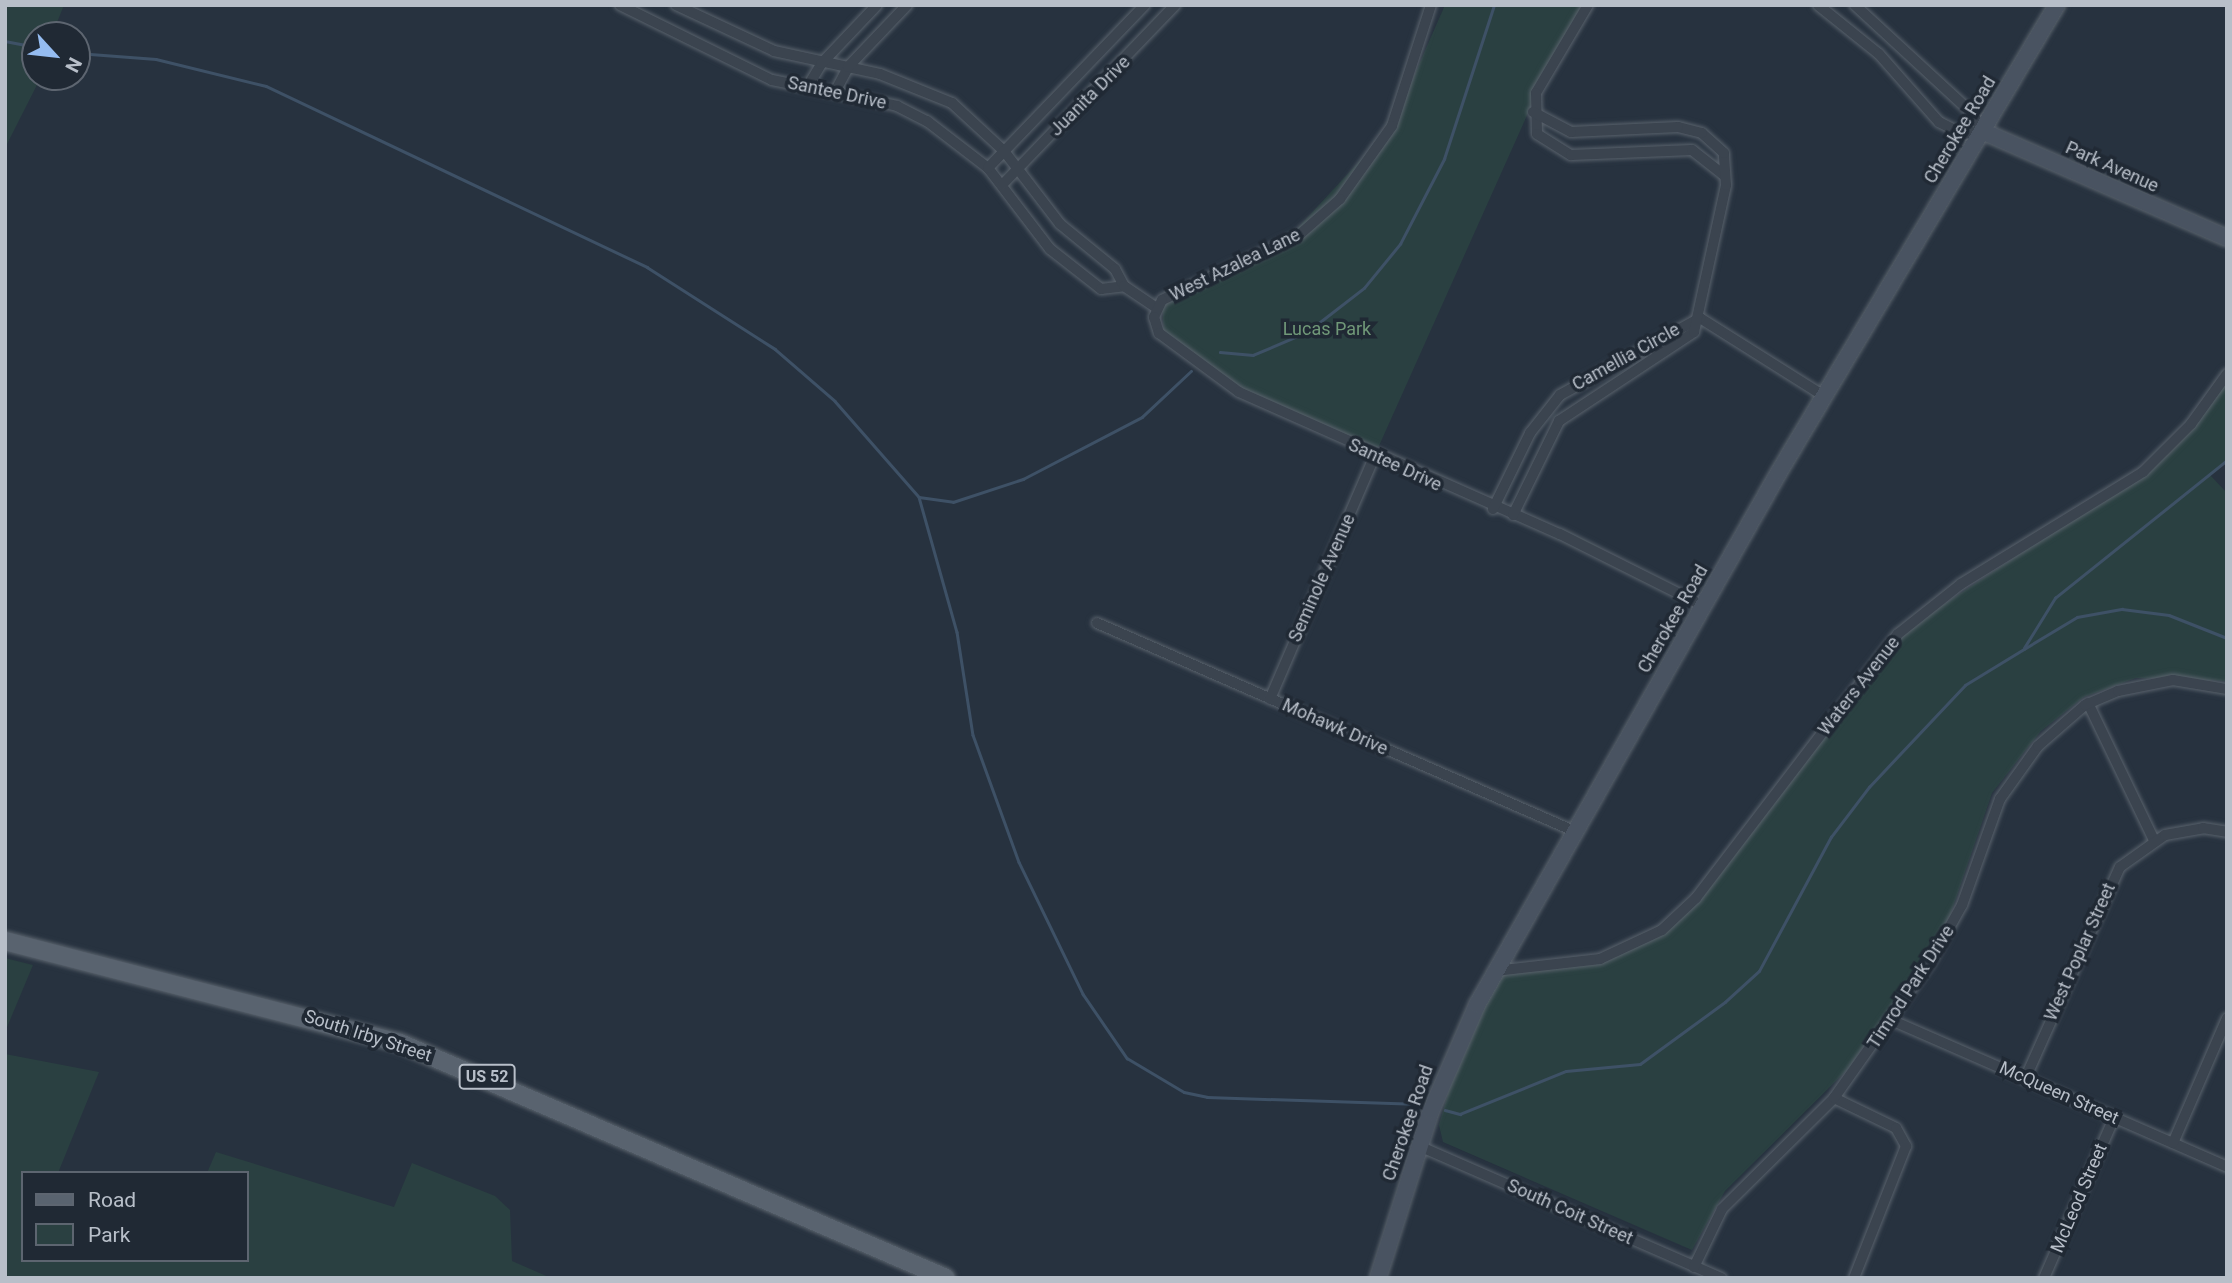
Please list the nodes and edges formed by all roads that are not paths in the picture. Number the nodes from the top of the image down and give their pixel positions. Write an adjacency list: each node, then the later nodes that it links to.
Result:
1 (620, 5): 12 (street, Santee Drive)
2 (676, 5): 13 (street, Santee Drive)
3 (877, 5): 13 (street)
4 (907, 5): 14 (street)
5 (1146, 5): 19 (street, Juanita Drive)
6 (1175, 5): 21 (street, Juanita Drive)
7 (1431, 5): 26 (street, West Azalea Lane)
8 (1588, 5): 17 (street)
9 (1818, 5): 18 (street, Park Avenue)
10 (1855, 5): 18 (street, Park Avenue)
11 (2057, 5): 18 (street, Cherokee Road)
12 (641, 10): 15 (street, Santee Drive)
13 (821, 64): 14 (street, Santee Drive); 15 (street)
14 (848, 67): 16 (street); 19 (street, Santee Drive)
15 (808, 86): 16 (street, Santee Drive)
16 (836, 90): 20 (street, Santee Drive)
17 (1532, 112): 22 (street); 22 (street, Camellia Circle)
18 (1982, 131): 24 (street, Park Avenue); 29 (street, Cherokee Road)
19 (1004, 151): 20 (street, Juanita Drive); 21 (street, Santee Drive)
20 (988, 168): 23 (street, Santee Drive)
21 (1017, 168): 23 (street, Juanita Drive); 25 (street, Santee Drive)
22 (1726, 176): 27 (street, Camellia Circle)
23 (1002, 184): 25 (street, Santee Drive)
24 (2227, 238)
25 (1124, 286): 26 (street, Santee Drive)
26 (1157, 308): 30 (street, Santee Drive)
27 (1700, 318): 29 (street); 31 (street, Camellia Circle); 32 (street, Camellia Circle)
28 (2227, 374): 42 (street, Waters Avenue)
29 (1824, 396): 33 (street, Cherokee Road)
30 (1374, 457): 31 (street, Santee Drive); 36 (street, Seminole Avenue)
31 (1493, 509): 32 (street, Santee Drive)
32 (1513, 516): 33 (street, Santee Drive)
33 (1702, 605): 38 (street, Cherokee Road)
34 (1097, 623): 36 (street, Mohawk Drive)
35 (2227, 689): 37 (street, Timrod Park Drive)
36 (1270, 699): 38 (street, Mohawk Drive)
37 (2088, 703): 40 (street); 44 (street, Timrod Park Drive)
38 (1574, 831): 42 (street, Cherokee Road)
39 (2227, 832): 40 (street, West Poplar Street)
40 (2154, 840): 45 (street, West Poplar Street)
41 (5, 941): 52 (main road, South Irby Street / US 52)
42 (1495, 971): 49 (street, Cherokee Road)
43 (2227, 1018): 48 (street)
44 (1891, 1020): 45 (street, McQueen Street); 46 (street, Timrod Park Drive)
45 (2025, 1079): 47 (street, McQueen Street)
46 (1834, 1098): 51 (street, Timrod Park Drive); 55 (street)
47 (2114, 1118): 48 (street, McQueen Street); 56 (street, McLeod Street)
48 (2173, 1143): 50 (street, McQueen Street)
49 (1419, 1146): 51 (street, South Coit Street); 53 (street, Cherokee Road)
50 (2227, 1167)
51 (1694, 1266): 54 (street, South Coit Street)
52 (946, 1278)
53 (1378, 1278)
54 (1721, 1278)
55 (1854, 1278)
56 (2044, 1278)

